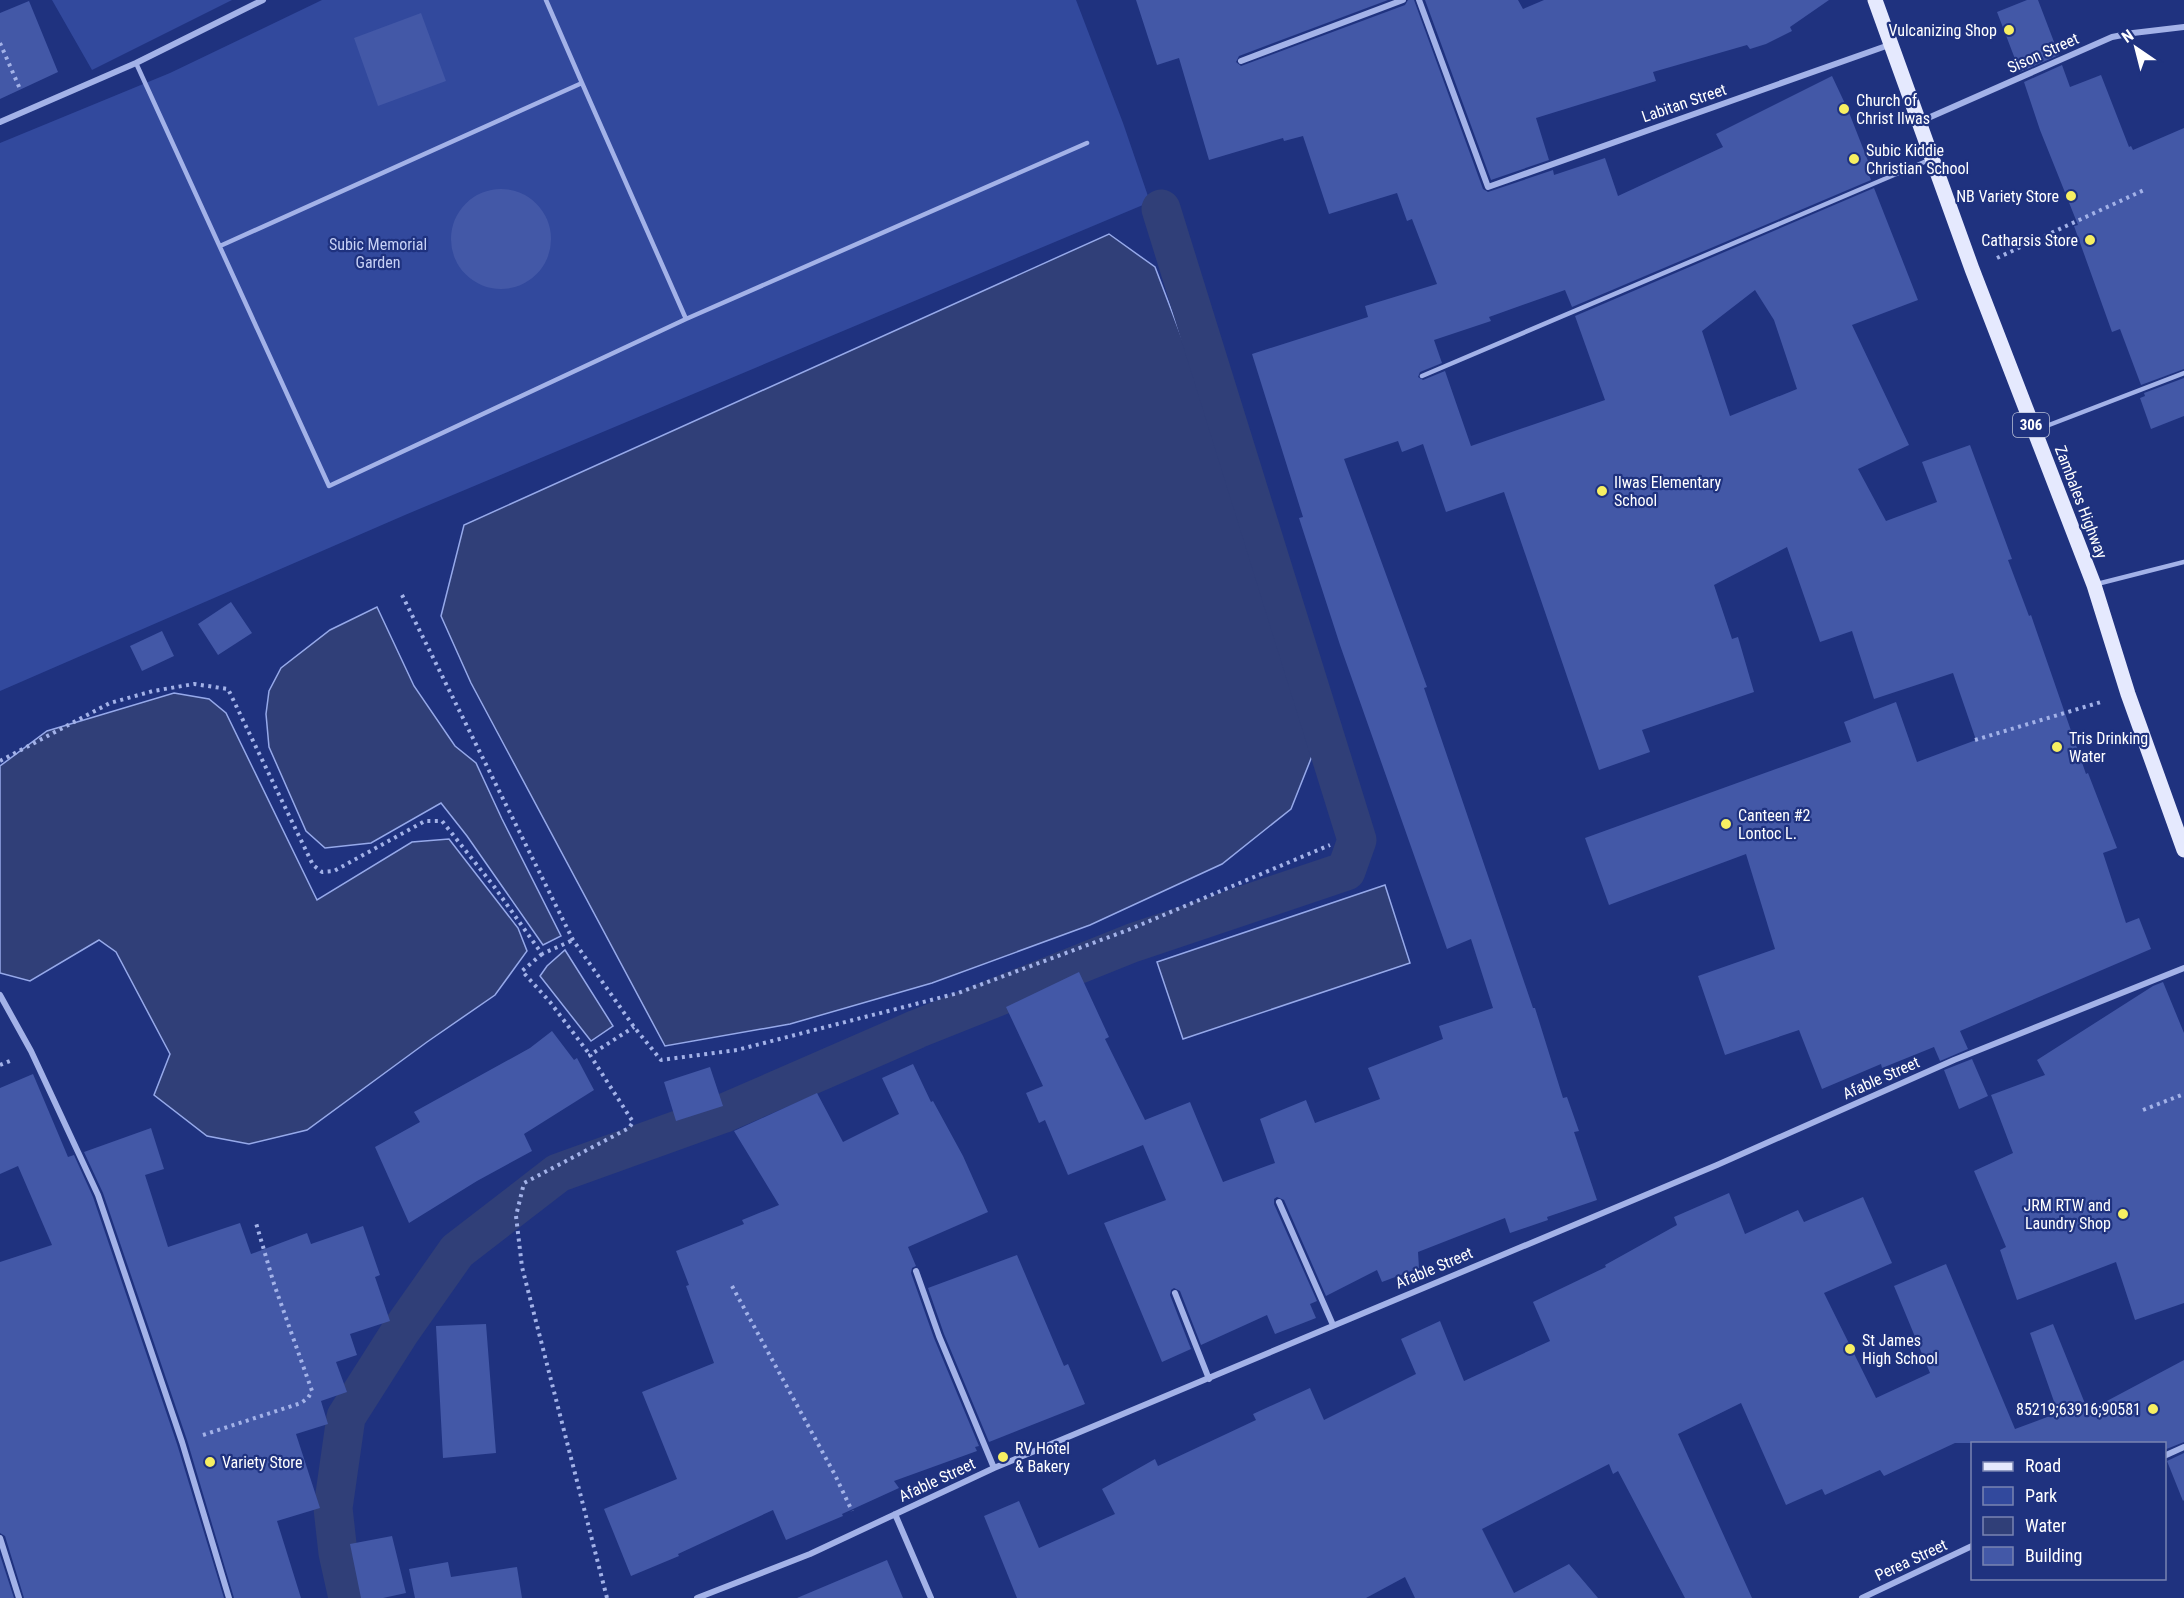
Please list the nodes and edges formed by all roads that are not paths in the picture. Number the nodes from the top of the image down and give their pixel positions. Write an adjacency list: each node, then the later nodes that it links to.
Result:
1 (263, 0): 9 (street)
2 (546, 0): 10 (lane)
3 (1403, 0): 8 (street)
4 (1419, 0): 7 (street, Labitan Street)
5 (1875, 0): 7 (main road, Zambales Highway / 306)
6 (2184, 27): 12 (street, Sison Street)
7 (1890, 45): 12 (main road, Zambales Highway / 306)
8 (1241, 61)
9 (136, 63): 11 (street); 15 (lane)
10 (582, 83): 15 (lane); 16 (lane)
11 (0, 122)
12 (1918, 122): 14 (main road, Zambales Highway / 306)
13 (1087, 143): 16 (lane)
14 (1931, 159): 18 (lane); 19 (main road, Zambales Highway / 306)
15 (220, 246): 16 (lane)
16 (686, 319)
17 (2184, 373): 19 (lane)
18 (1422, 376)
19 (2034, 431): 21 (main road, Zambales Highway / 306)
20 (2184, 562): 21 (lane)
21 (2094, 585): 22 (main road, Zambales Highway / 306)
22 (2184, 850)
23 (2184, 968): 28 (street, Afable Street)
24 (0, 995): 37 (street)
25 (1279, 1203): 28 (street)
26 (916, 1271): 32 (street)
27 (1175, 1293): 29 (street)
28 (1333, 1325): 29 (street, Afable Street)
29 (1209, 1379): 32 (street, Afable Street)
30 (2184, 1448): 31 (street)
31 (2166, 1455)
32 (994, 1468): 33 (street, Afable Street)
33 (896, 1514): 38 (street, Afable Street); 39 (street)
34 (0, 1538): 36 (street)
35 (1971, 1546): 40 (street, Perea Street)
36 (19, 1598)
37 (229, 1598)
38 (697, 1598)
39 (931, 1598)
40 (1862, 1598)

